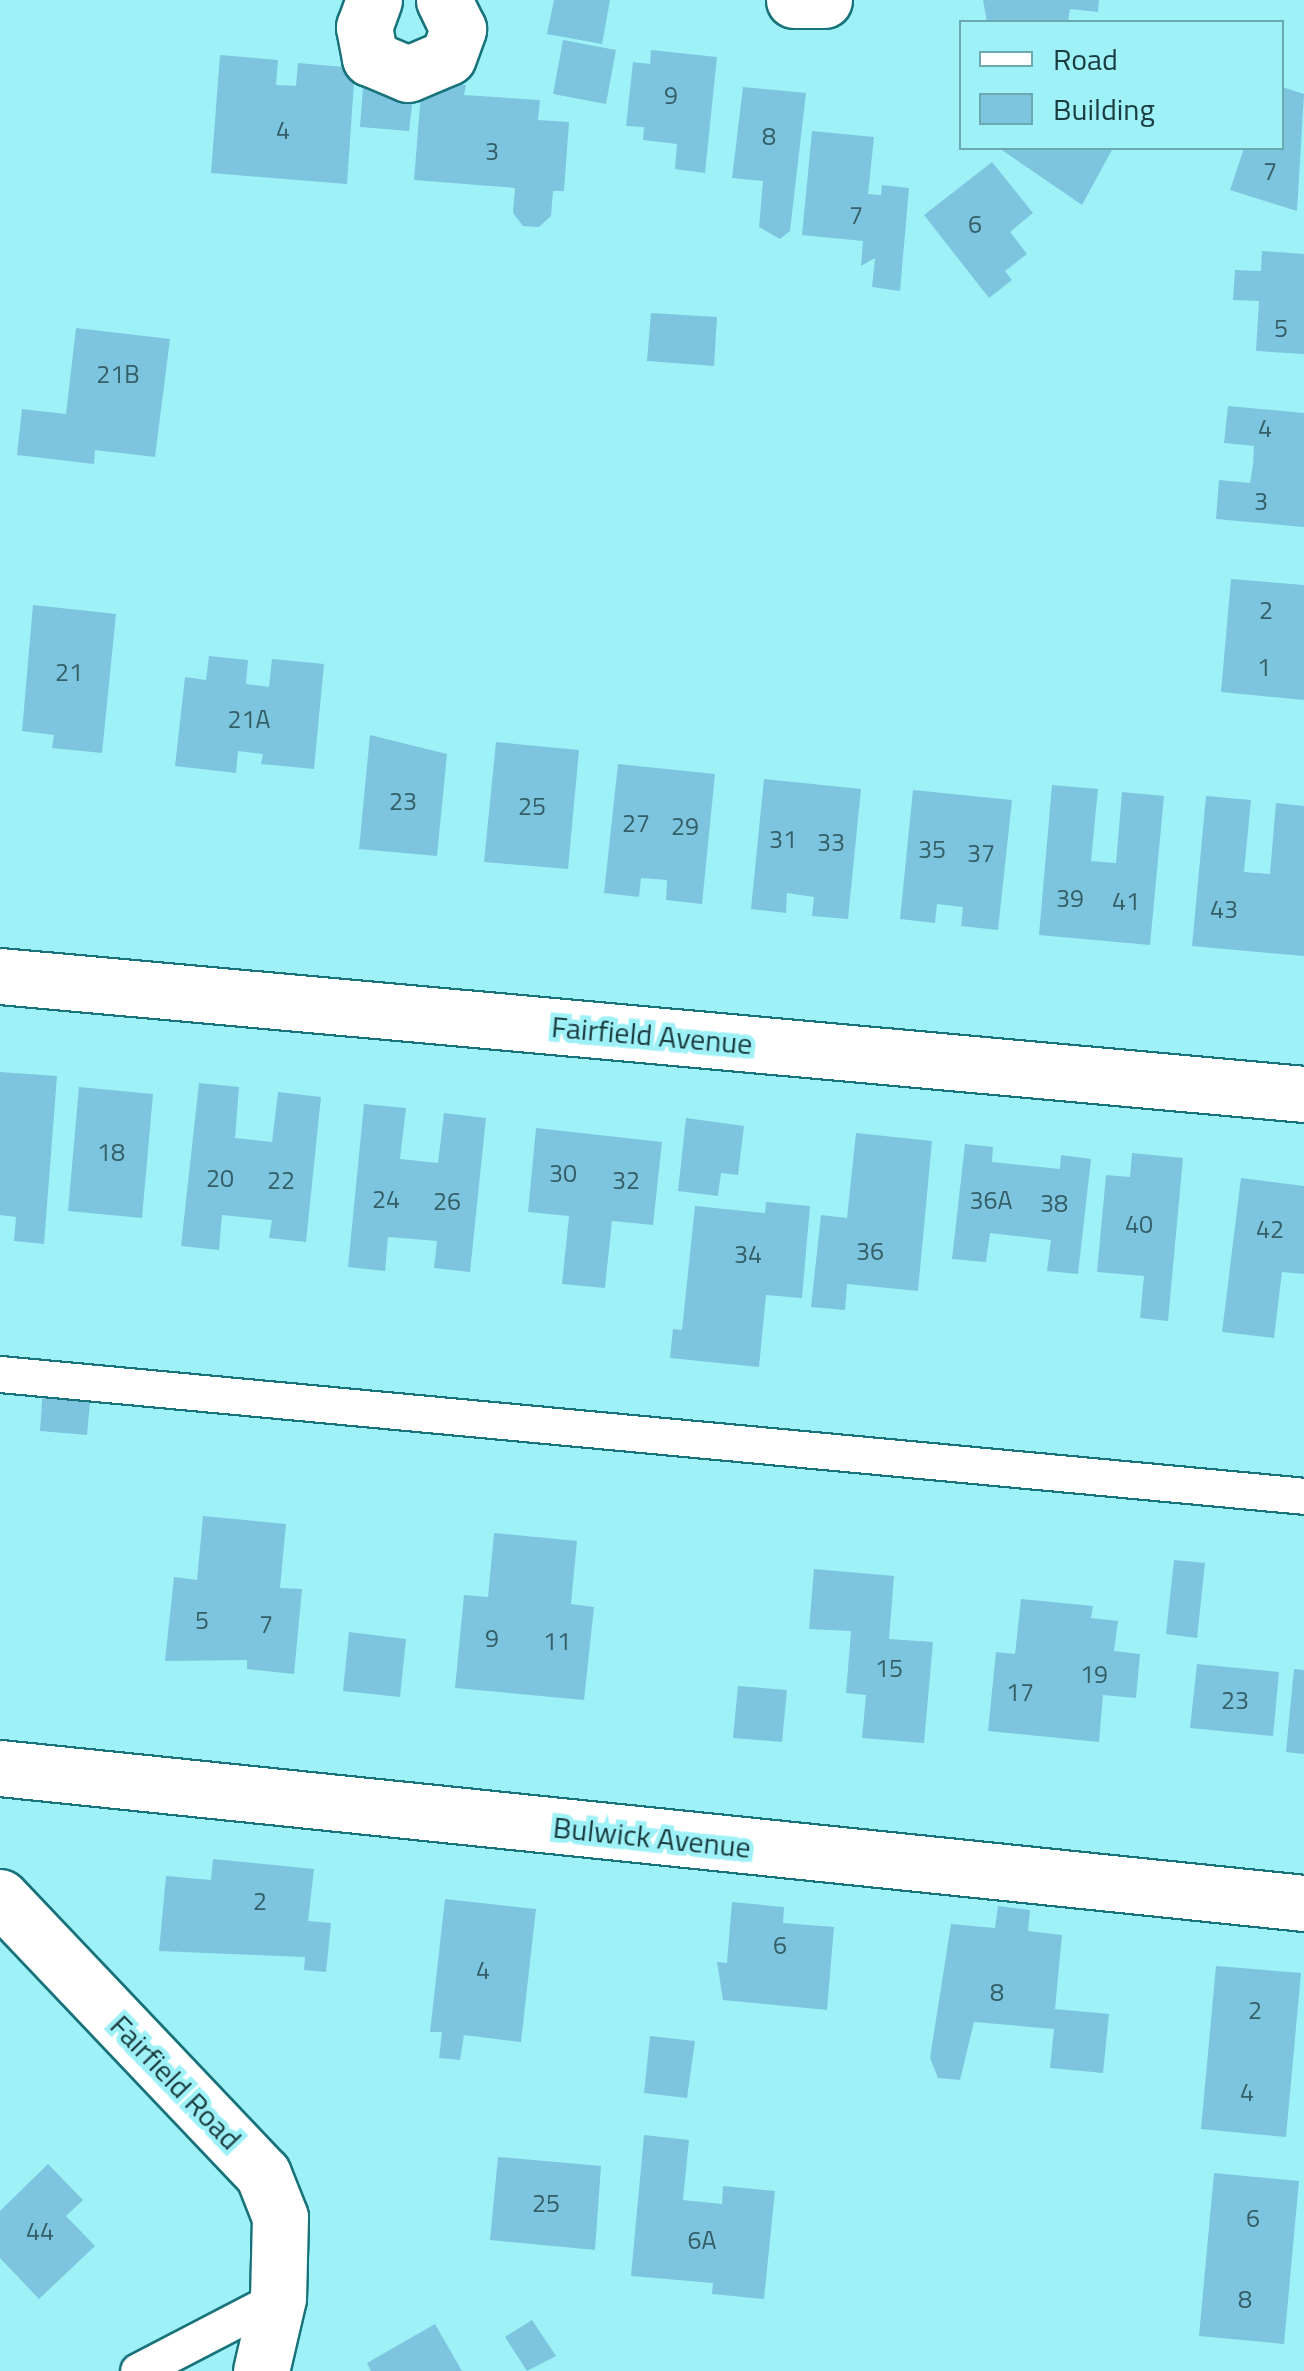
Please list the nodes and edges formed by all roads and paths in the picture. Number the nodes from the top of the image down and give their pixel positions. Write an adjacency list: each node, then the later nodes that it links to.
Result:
1 (374, 0): 2 (street)
2 (444, 0)
3 (794, 0): 4 (street)
4 (824, 0)
5 (0, 976): 6 (street, Fairfield Avenue)
6 (1304, 1094)
7 (0, 1374): 8 (lane)
8 (1304, 1496)
9 (0, 1768): 11 (street, Bulwick Avenue)
10 (0, 1896): 12 (street, Fairfield Road)
11 (1304, 1903)
12 (278, 2298): 13 (lane); 14 (street, Fairfield Road)
13 (138, 2371)
14 (261, 2371)

